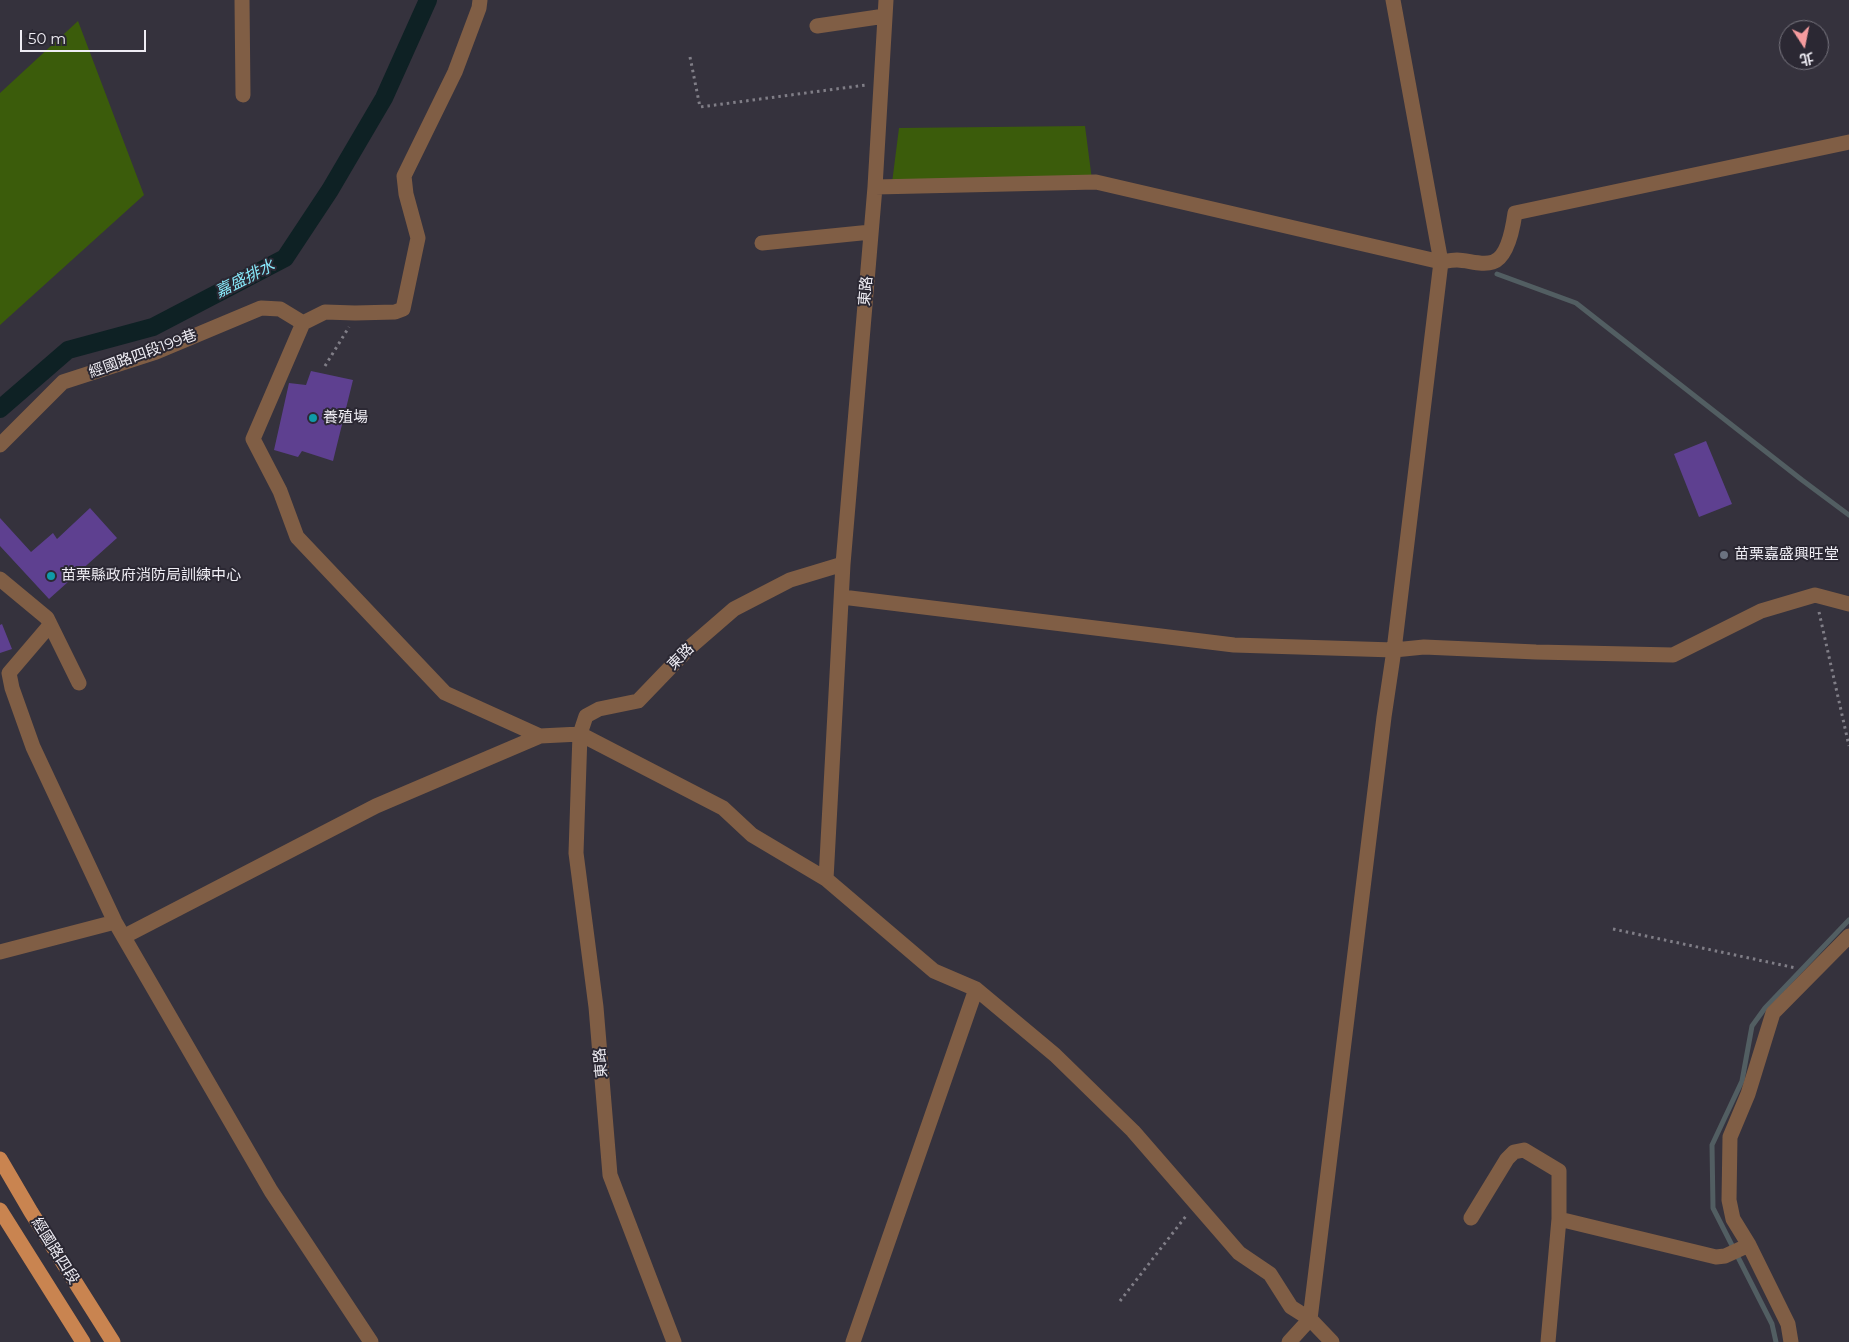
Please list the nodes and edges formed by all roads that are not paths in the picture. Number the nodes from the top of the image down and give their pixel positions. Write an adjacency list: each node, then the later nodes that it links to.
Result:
1 (242, 0): 7 (lane)
2 (480, 0): 13 (lane)
3 (886, 0): 5 (lane, 東路)
4 (1392, 0): 12 (lane)
5 (885, 16): 6 (lane); 9 (lane, 東路)
6 (817, 26)
7 (243, 95)
8 (1849, 142): 12 (lane)
9 (875, 187): 10 (lane, 東路); 12 (lane)
10 (871, 232): 11 (lane); 15 (lane, 東路)
11 (762, 244)
12 (1442, 262): 20 (lane)
13 (303, 323): 14 (lane, 經國路四段199巷); 23 (lane)
14 (0, 444)
15 (843, 564): 17 (lane); 22 (lane, 東路)
16 (0, 579): 19 (lane)
17 (842, 597): 20 (lane); 24 (lane)
18 (1849, 604): 20 (lane)
19 (50, 625): 21 (lane); 25 (lane)
20 (1394, 650): 35 (lane)
21 (79, 683)
22 (580, 734): 23 (lane); 24 (lane); 39 (lane, 東路)
23 (540, 736): 26 (lane)
24 (826, 879): 29 (lane)
25 (115, 922): 26 (lane); 28 (lane)
26 (124, 936): 38 (lane)
27 (1849, 936): 34 (lane)
28 (0, 952)
29 (976, 990): 35 (lane); 40 (lane)
30 (0, 1159): 37 (main road, 經國路四段)
31 (0, 1210): 36 (main road, 經國路四段)
32 (1472, 1218): 33 (lane)
33 (1559, 1219): 34 (lane); 43 (lane)
34 (1746, 1247): 44 (lane)
35 (1310, 1319): 41 (lane); 42 (lane)
36 (83, 1342)
37 (113, 1342)
38 (371, 1342)
39 (674, 1342)
40 (853, 1342)
41 (1289, 1342)
42 (1332, 1342)
43 (1548, 1342)
44 (1791, 1342)

